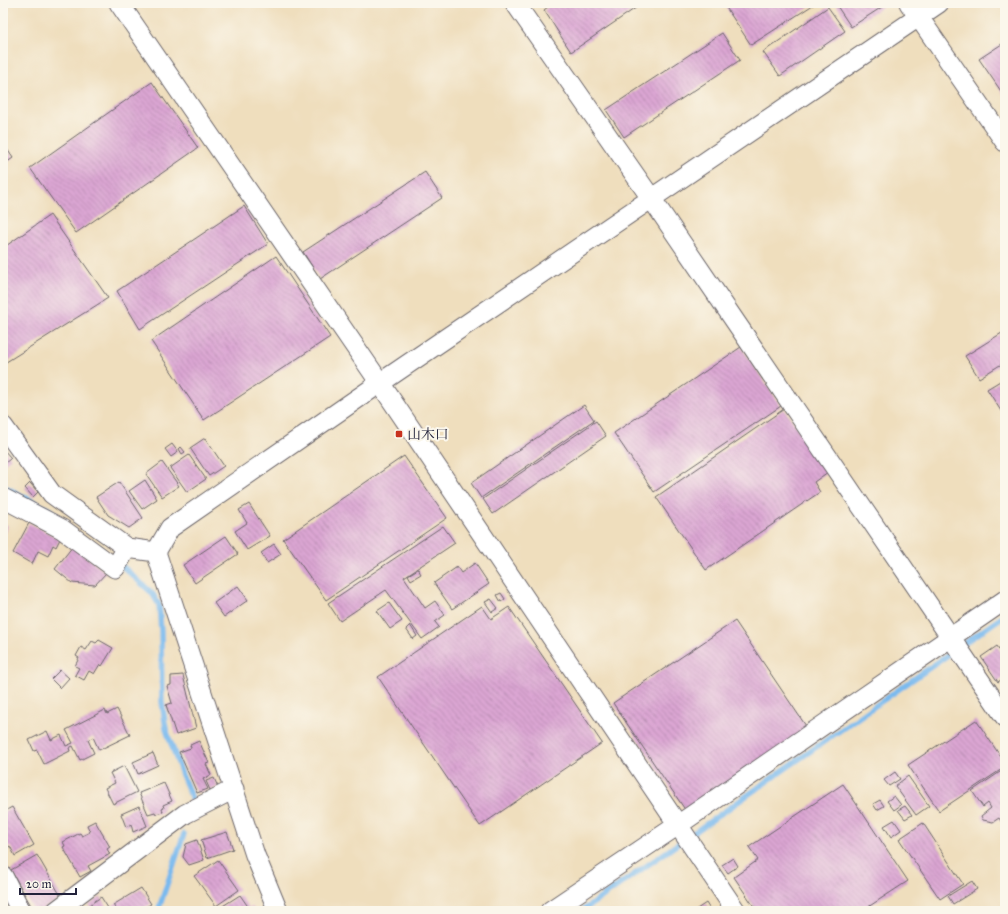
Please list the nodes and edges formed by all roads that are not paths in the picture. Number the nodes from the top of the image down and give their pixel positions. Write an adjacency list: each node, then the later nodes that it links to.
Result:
1 (119, 3): 7 (street)
2 (515, 3): 6 (street)
3 (939, 3): 4 (street)
4 (914, 10): 5 (street); 6 (street)
5 (1005, 142)
6 (651, 198): 7 (street); 13 (street)
7 (380, 383): 11 (street); 16 (street)
8 (3, 426): 10 (street)
9 (3, 498): 10 (street)
10 (127, 548): 11 (street)
11 (156, 552): 15 (street)
12 (1005, 600): 13 (street)
13 (950, 637): 14 (street); 16 (street)
14 (1005, 717)
15 (234, 789): 19 (street); 20 (street)
16 (678, 825): 21 (street); 22 (street)
17 (3, 876): 18 (street)
18 (22, 911)
19 (56, 911)
20 (278, 911)
21 (550, 911)
22 (736, 911)

